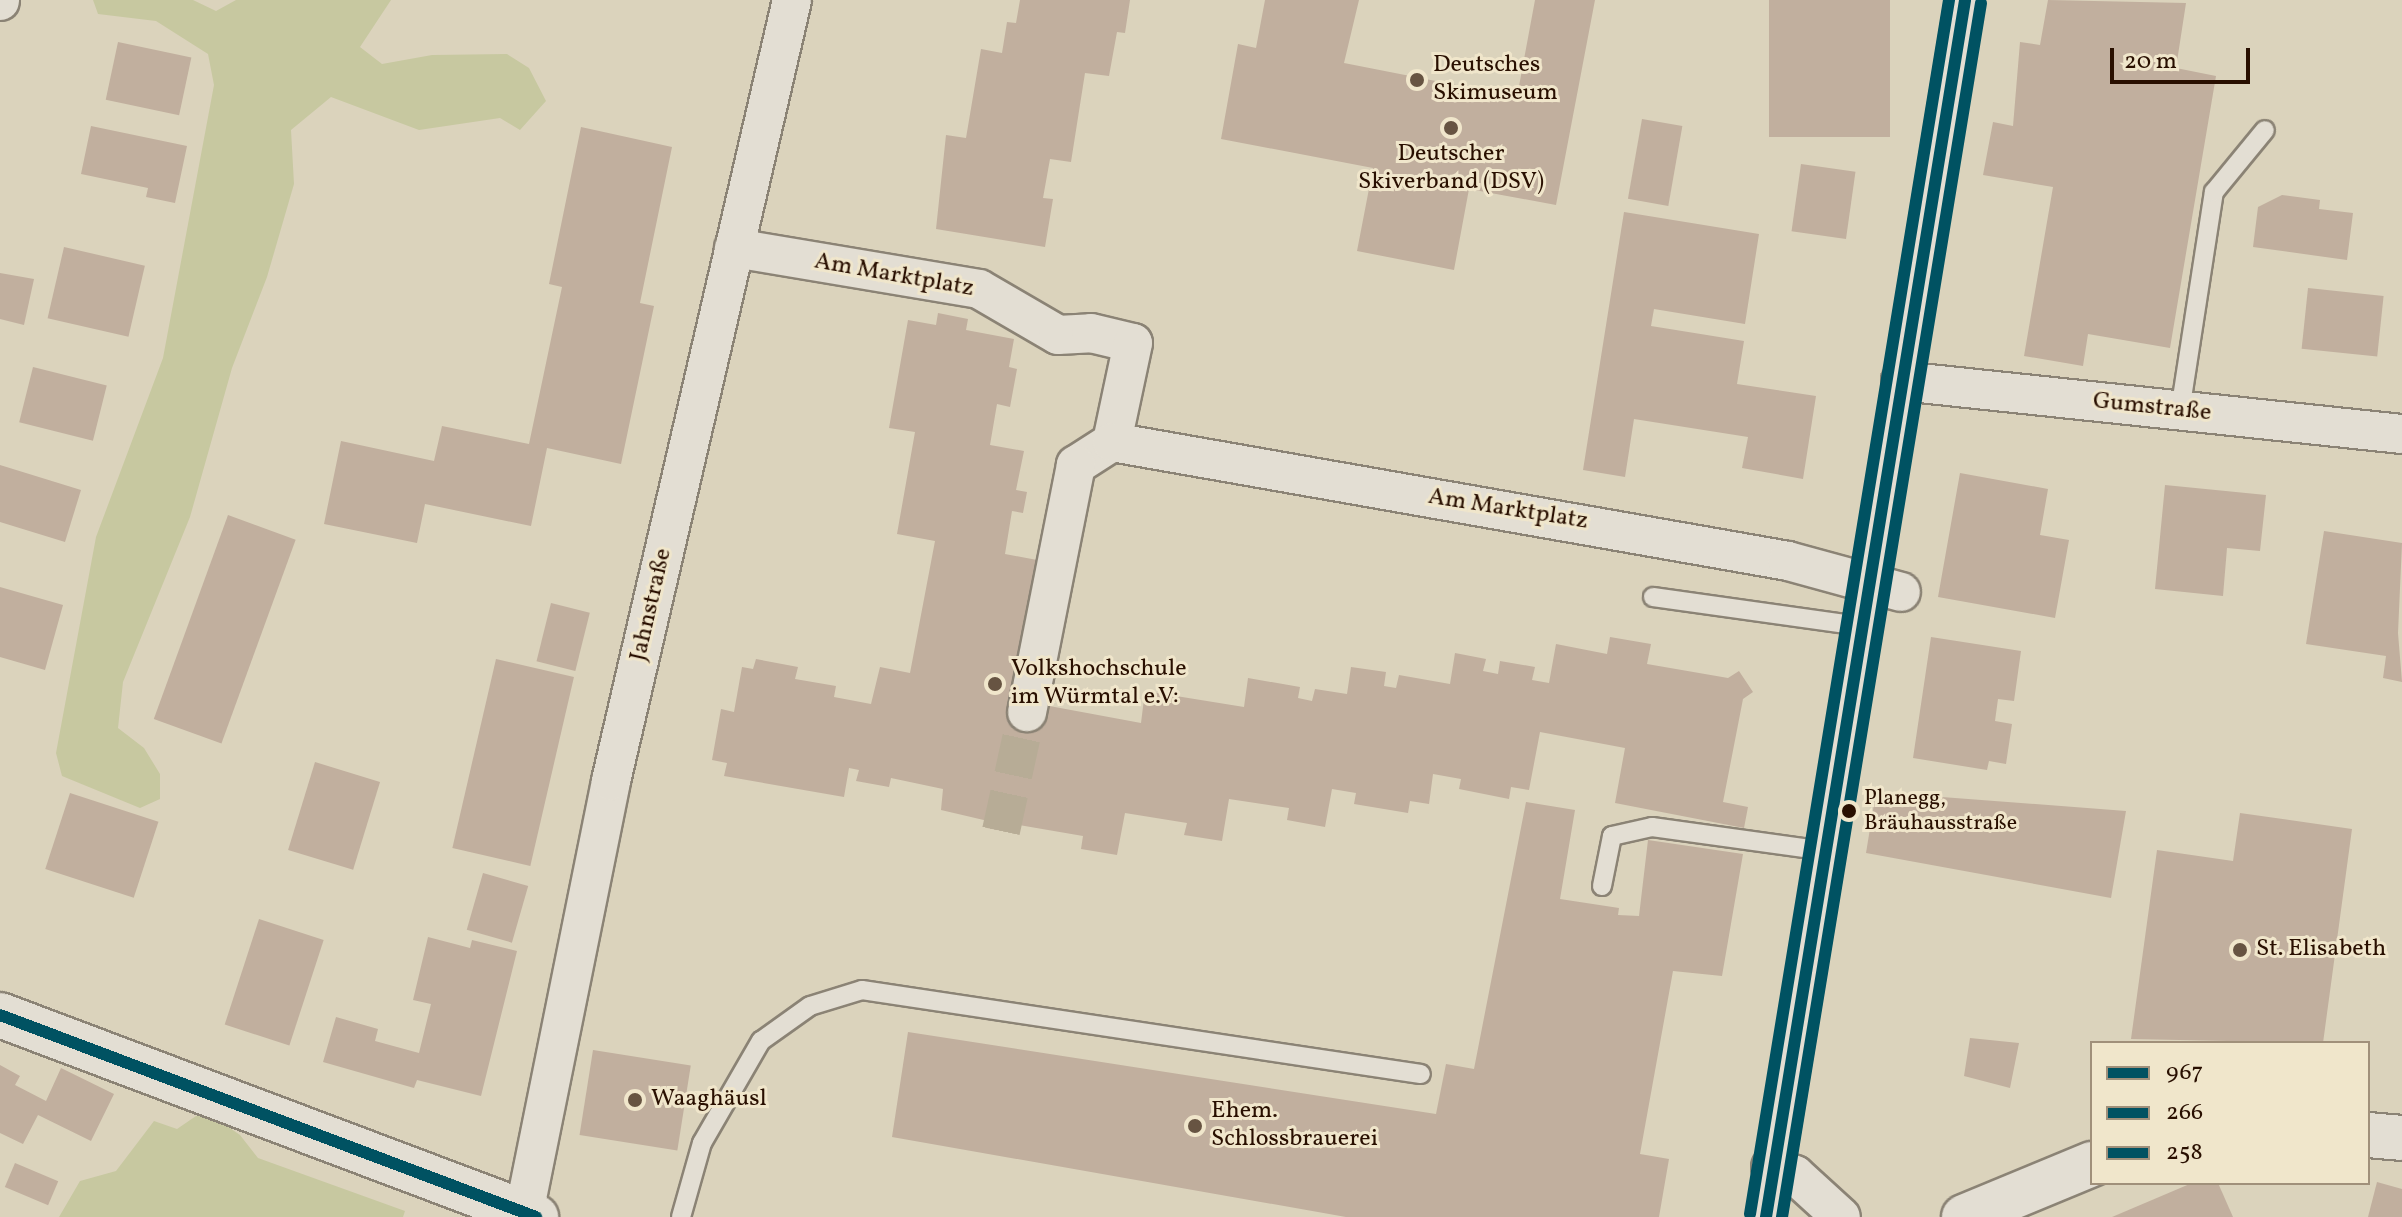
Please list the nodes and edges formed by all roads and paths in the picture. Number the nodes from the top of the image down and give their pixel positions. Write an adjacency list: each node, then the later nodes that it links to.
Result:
1 (792, 0): 4 (street, Jahnstraße)
2 (1965, 0): 5 (street)
3 (2265, 130): 6 (lane)
4 (734, 248): 8 (street, Am Marktplatz); 21 (street, Jahnstraße)
5 (1901, 381): 6 (street, Gumstraße); 9 (street)
6 (2180, 411): 7 (street, Gumstraße)
7 (2402, 434)
8 (1112, 442): 9 (street, Am Marktplatz); 12 (street)
9 (1884, 589): 11 (street)
10 (1653, 597): 11 (lane)
11 (1859, 626): 13 (street)
12 (1027, 712)
13 (1824, 851): 14 (lane); 20 (street)
14 (1602, 886)
15 (0, 1015): 21 (street)
16 (1421, 1074): 22 (lane)
17 (2370, 1135): 18 (street)
18 (2402, 1138)
19 (2090, 1165): 25 (street)
20 (1771, 1167): 23 (street); 24 (street)
21 (521, 1214)
22 (681, 1217)
23 (1766, 1217)
24 (1841, 1217)
25 (1964, 1217)

